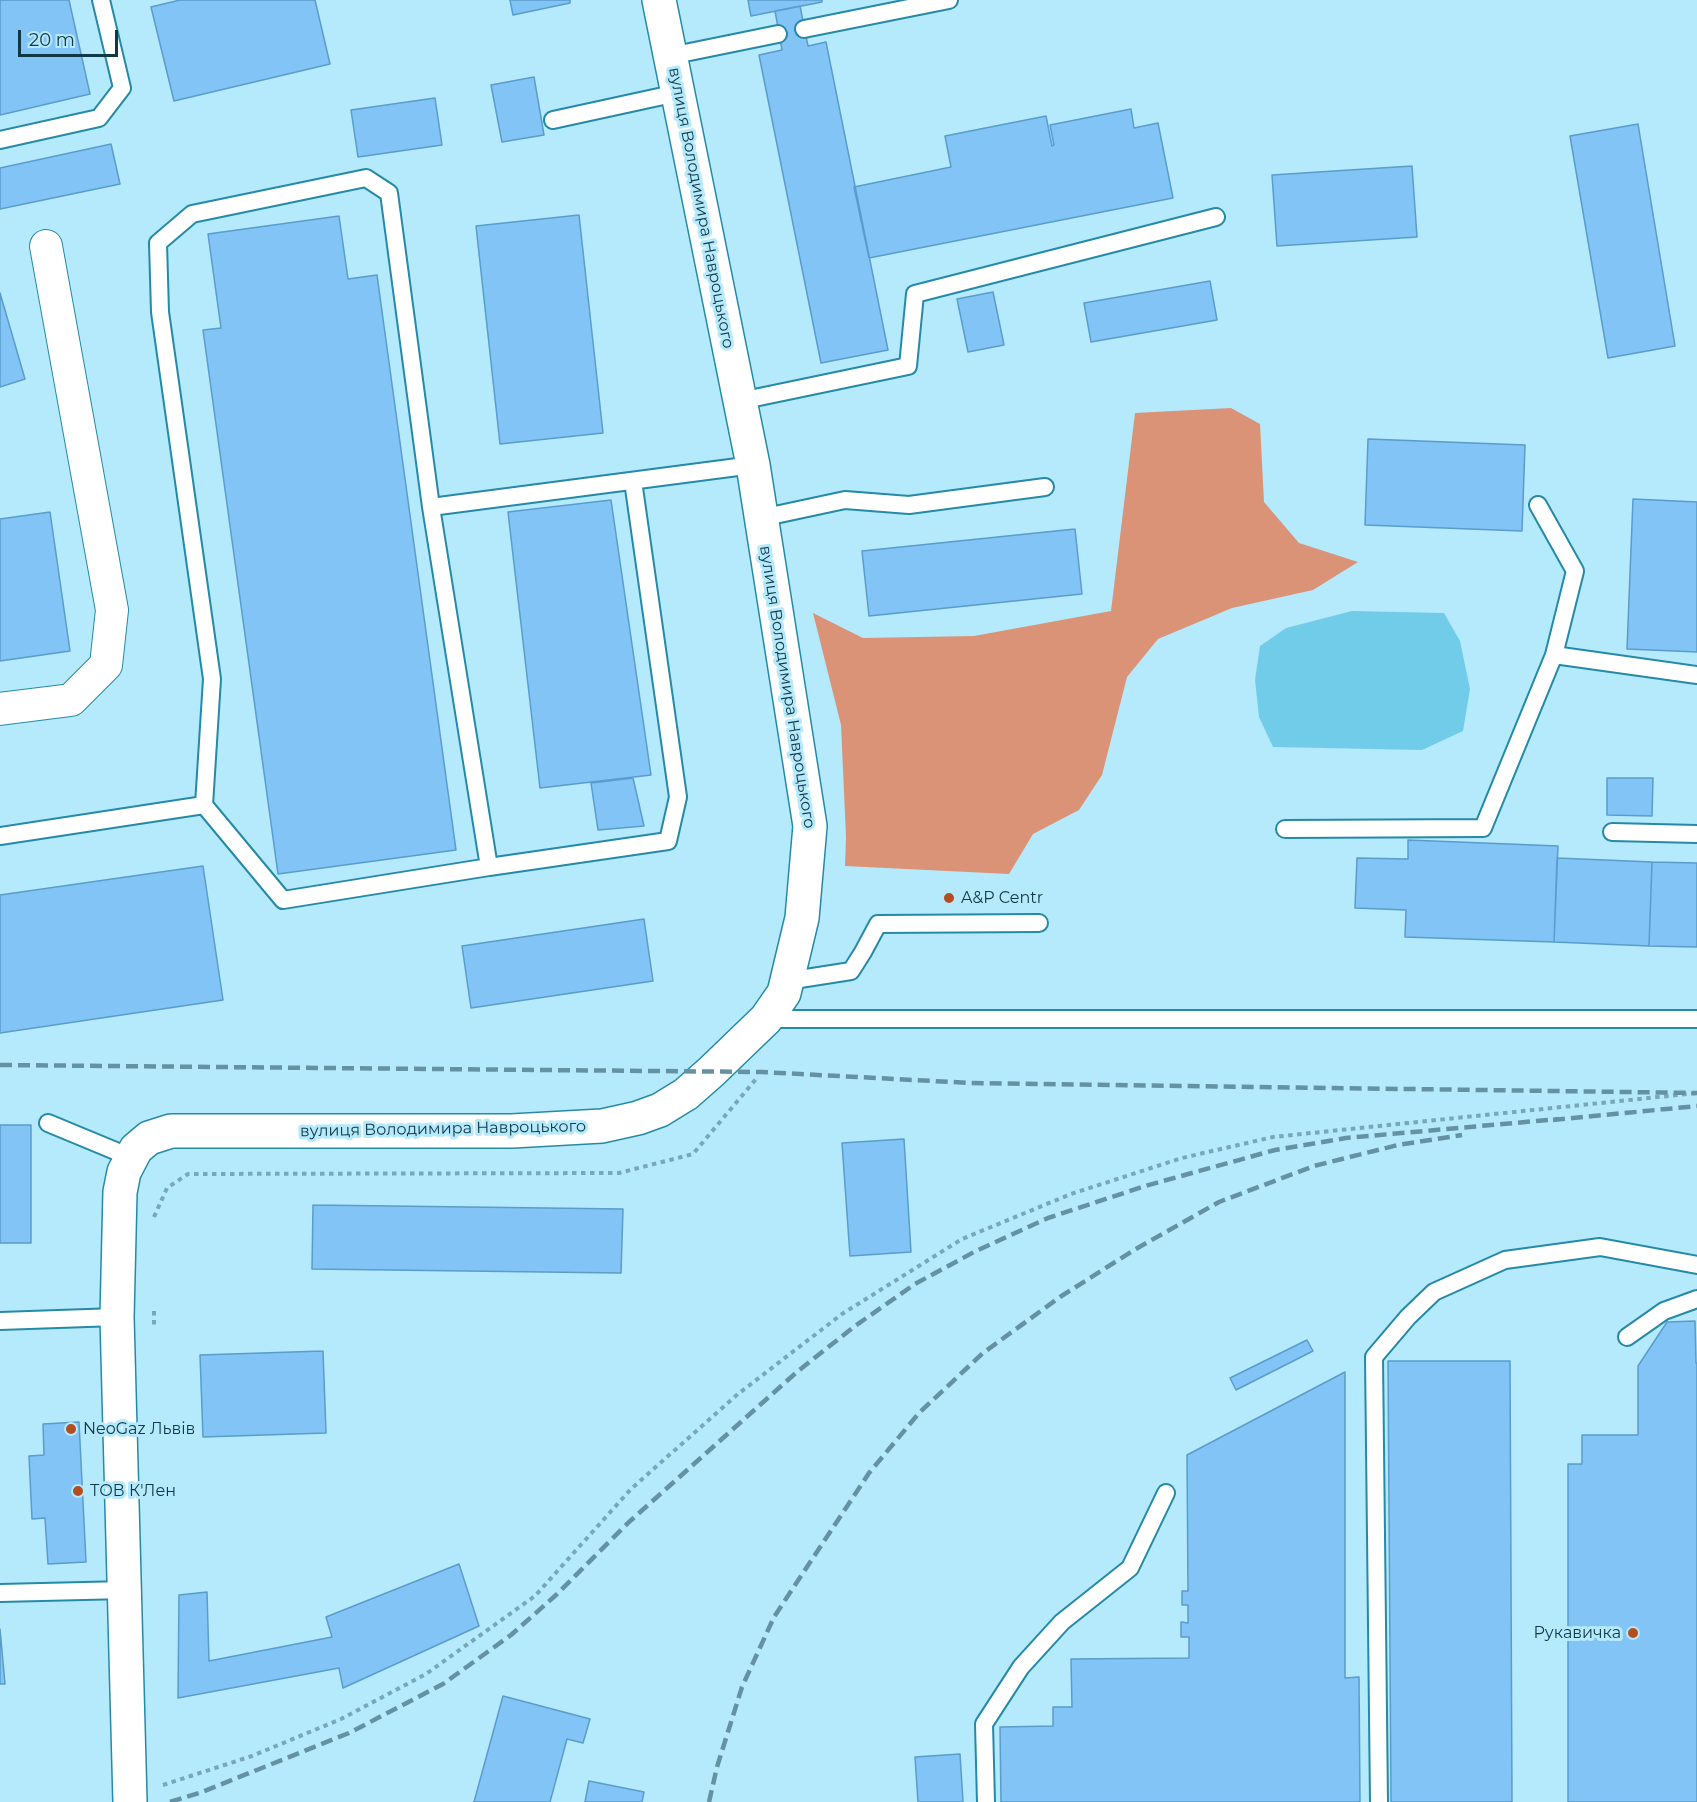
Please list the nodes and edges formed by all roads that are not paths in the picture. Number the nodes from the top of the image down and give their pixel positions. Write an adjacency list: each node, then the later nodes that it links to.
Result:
1 (101, 0): 9 (lane)
2 (659, 0): 6 (street, вулиця Володимира Навроцького)
3 (949, 0): 4 (lane)
4 (804, 28)
5 (778, 34): 6 (lane)
6 (670, 56): 7 (street, вулиця Володимира Навроцького)
7 (677, 93): 8 (lane); 12 (street, вулиця Володимира Навроцького)
8 (554, 120)
9 (0, 140)
10 (1216, 217): 12 (lane)
11 (46, 246): 21 (street)
12 (740, 401): 13 (street, вулиця Володимира Навроцького)
13 (753, 465): 14 (lane); 18 (street, вулиця Володимира Навроцького)
14 (633, 481): 17 (lane); 27 (lane)
15 (1045, 487): 18 (lane)
16 (1538, 505): 19 (lane)
17 (431, 507): 22 (lane); 27 (lane)
18 (761, 518): 29 (street, вулиця Володимира Навроцького)
19 (1554, 655): 20 (lane); 23 (lane)
20 (1697, 675)
21 (0, 709)
22 (204, 805): 26 (lane); 27 (lane)
23 (1285, 829)
24 (1612, 832): 25 (lane)
25 (1697, 834)
26 (0, 836)
27 (489, 867)
28 (1039, 923): 29 (lane)
29 (787, 981): 30 (street, вулиця Володимира Навроцького)
30 (765, 1019): 31 (lane); 33 (street, вулиця Володимира Навроцького)
31 (1697, 1019)
32 (48, 1123): 33 (lane)
33 (130, 1157): 36 (street)
34 (1697, 1265): 44 (lane)
35 (1697, 1299): 38 (lane)
36 (117, 1317): 37 (lane); 40 (street)
37 (0, 1321)
38 (1628, 1337)
39 (1166, 1493): 43 (lane)
40 (126, 1590): 41 (lane); 42 (street)
41 (0, 1593)
42 (130, 1802)
43 (986, 1802)
44 (1379, 1802)

